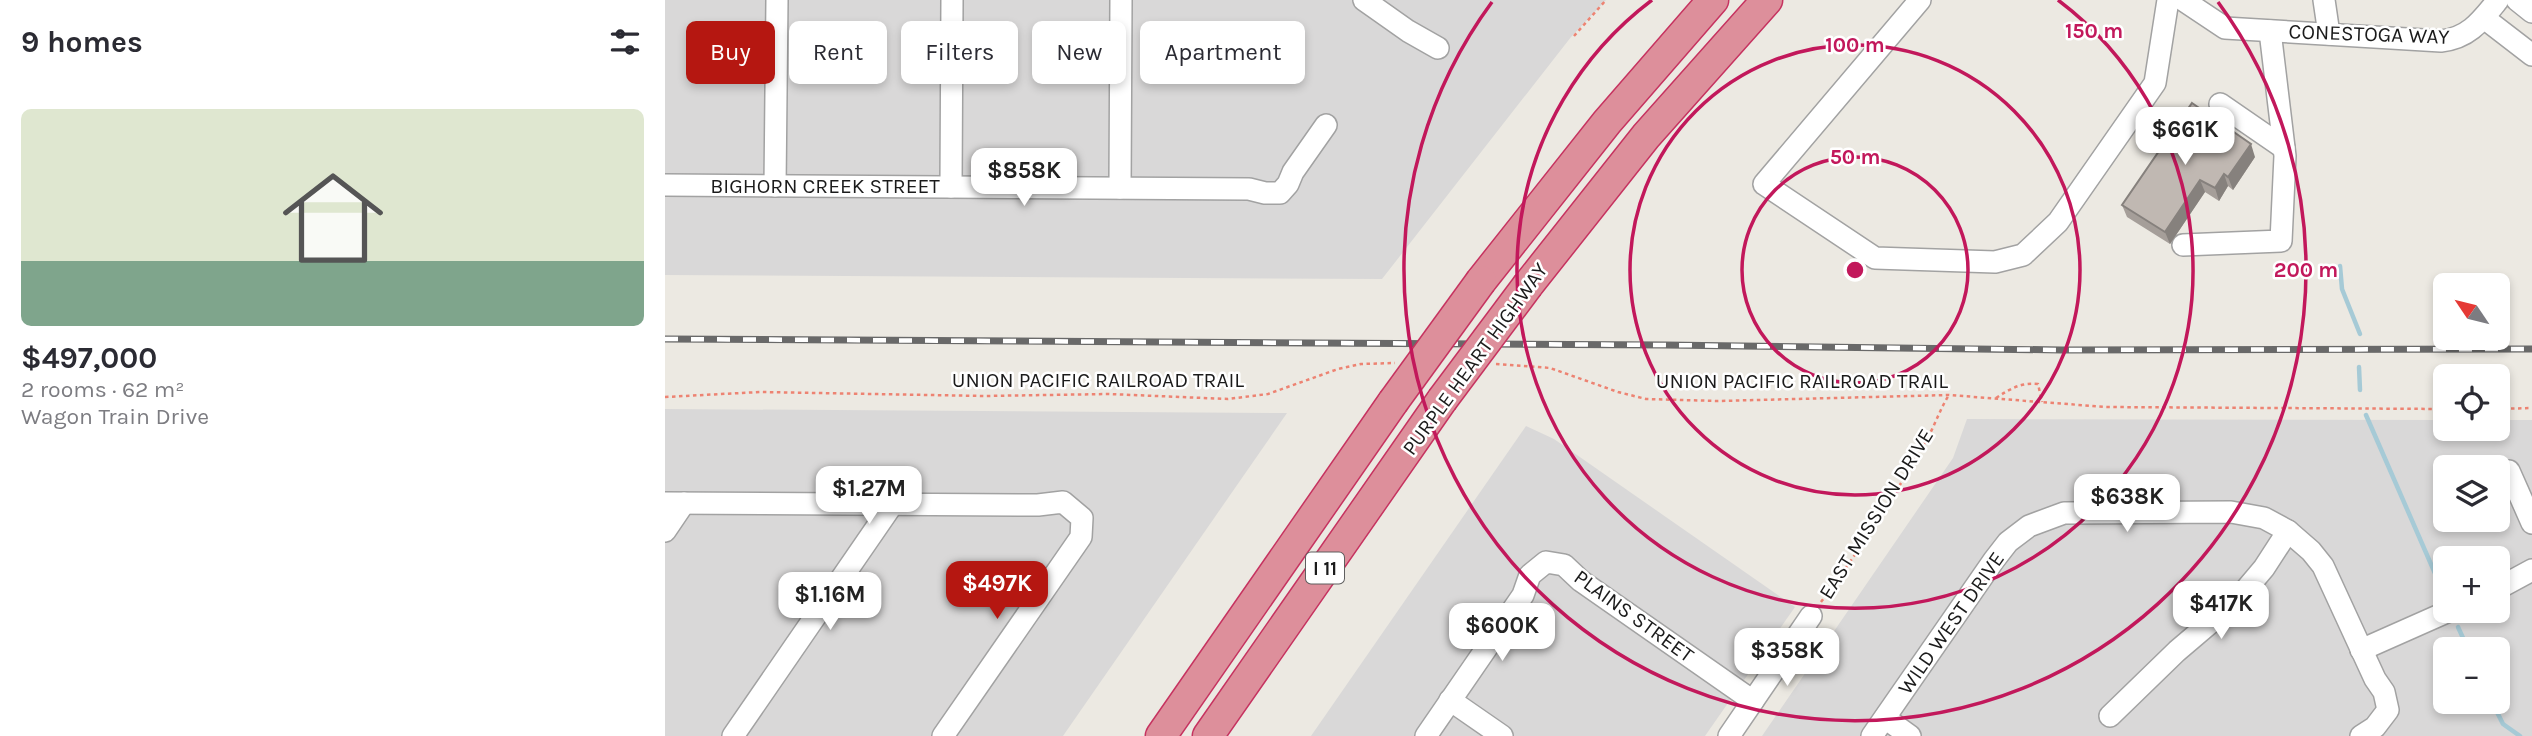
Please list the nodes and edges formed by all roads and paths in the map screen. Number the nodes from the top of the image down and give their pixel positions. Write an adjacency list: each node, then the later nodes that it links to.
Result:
1 (776, 0): 25 (street)
2 (952, 0): 26 (street)
3 (1121, 0): 27 (street)
4 (1364, 0): 19 (street)
5 (1607, 0): 18 (path)
6 (1713, 0): 55 (highway, PURPLE HEART HIGHWAY / I 11, bridge)
7 (1767, 0): 56 (highway, PURPLE HEART HIGHWAY / I 11, bridge)
8 (1920, 0): 9 (street)
9 (2168, 0)
10 (2183, 0): 16 (street, CONESTOGA WAY)
11 (2324, 0): 17 (street)
12 (2498, 0): 15 (street, CONESTOGA WAY)
13 (2517, 0): 14 (street)
14 (2532, 12)
15 (2484, 18): 17 (street, CONESTOGA WAY); 20 (street)
16 (2270, 31): 17 (street, CONESTOGA WAY); 23 (street)
17 (2329, 34)
18 (1574, 36)
19 (1438, 48)
20 (2532, 55)
21 (2220, 104): 23 (street)
22 (1326, 125): 27 (street, BIGHORN CREEK STREET)
23 (2284, 148): 28 (street)
24 (665, 185): 25 (street, BIGHORN CREEK STREET)
25 (775, 186): 26 (street, BIGHORN CREEK STREET)
26 (951, 187): 27 (street, BIGHORN CREEK STREET)
27 (1120, 188)
28 (2183, 245)
29 (1398, 363): 32 (path, UNION PACIFIC RAILROAD TRAIL)
30 (1489, 364): 31 (path, UNION PACIFIC RAILROAD TRAIL)
31 (1949, 395): 33 (path, UNION PACIFIC RAILROAD TRAIL); 46 (path, EAST MISSION DRIVE)
32 (665, 397)
33 (1995, 398): 34 (path, UNION PACIFIC RAILROAD TRAIL); 34 (path)
34 (2042, 401): 36 (path, UNION PACIFIC RAILROAD TRAIL)
35 (2532, 408): 37 (path)
36 (2433, 409)
37 (2510, 409)
38 (2510, 473): 41 (street)
39 (675, 503): 40 (street); 42 (street)
40 (892, 505): 53 (street); 54 (street)
41 (2532, 523)
42 (665, 531)
43 (2288, 531): 48 (street, WILD WEST DRIVE); 51 (street); 52 (street, WILD WEST DRIVE)
44 (2532, 570): 45 (street)
45 (2510, 582)
46 (1811, 616): 50 (street, EAST MISSION DRIVE)
47 (2433, 618): 48 (street)
48 (2361, 650): 61 (street, WILD WEST DRIVE)
49 (1450, 700): 50 (street, PLAINS STREET); 57 (street); 58 (street)
50 (1753, 701): 59 (street, EAST MISSION DRIVE)
51 (2111, 716)
52 (1879, 727): 60 (street)
53 (733, 736)
54 (943, 736)
55 (1161, 736)
56 (1208, 736)
57 (1426, 736)
58 (1502, 736)
59 (1729, 736)
60 (1910, 736)
61 (2361, 736)

